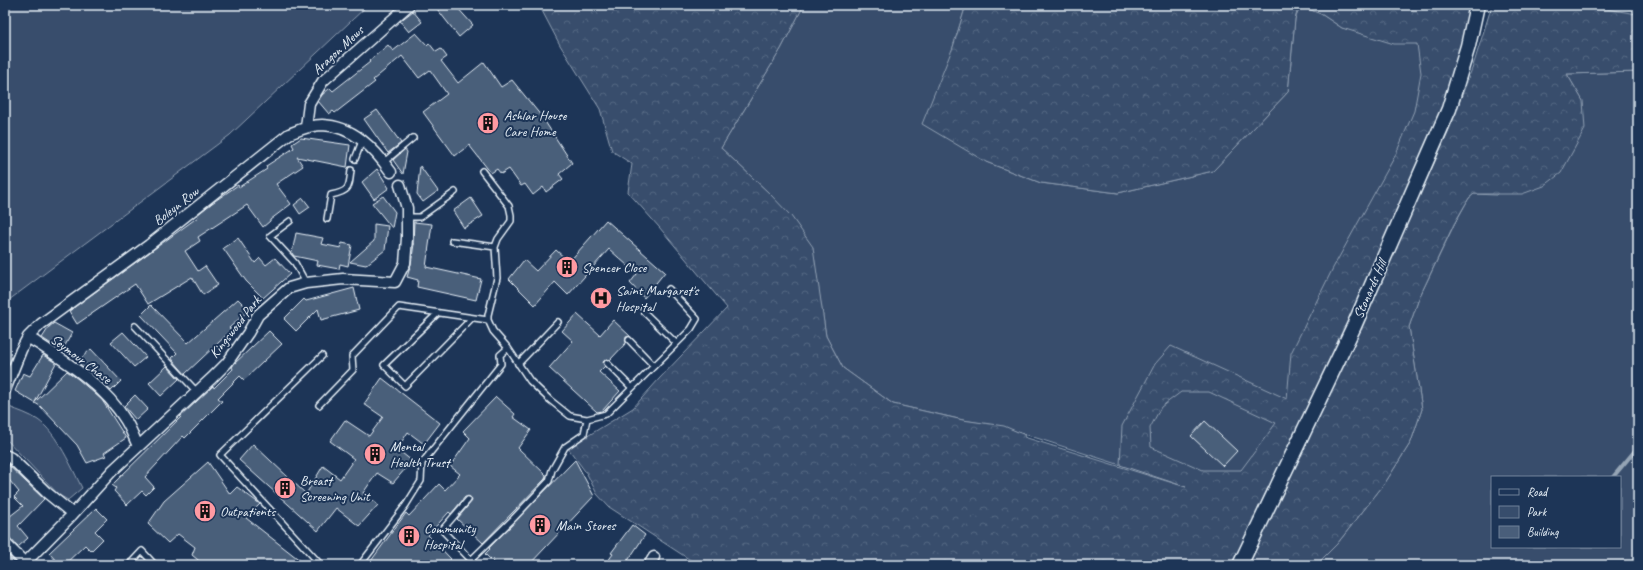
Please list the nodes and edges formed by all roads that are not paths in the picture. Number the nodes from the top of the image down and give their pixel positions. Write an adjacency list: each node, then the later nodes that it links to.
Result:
1 (409, 5): 3 (street, Aragon Mews)
2 (1478, 5): 48 (street, Stonards Hill)
3 (306, 128): 5 (street, Boleyn Row); 26 (street, Boleyn Row)
4 (413, 138): 7 (lane)
5 (362, 141): 6 (lane); 7 (street, Boleyn Row)
6 (355, 159)
7 (384, 162): 10 (street, Boleyn Row)
8 (351, 170): 14 (lane)
9 (482, 171): 17 (lane)
10 (391, 172)
11 (400, 185): 13 (street, Kingswood Park)
12 (455, 192): 13 (lane)
13 (407, 217): 18 (street, Kingswood Park)
14 (327, 219)
15 (290, 222): 18 (lane)
16 (452, 241): 17 (lane)
17 (495, 247): 23 (lane)
18 (306, 283): 36 (street, Kingswood Park)
19 (669, 289): 28 (lane)
20 (644, 312): 28 (lane)
21 (438, 313): 22 (lane); 22 (lane); 37 (lane)
22 (472, 318): 23 (lane)
23 (488, 320): 29 (lane)
24 (558, 322): 32 (lane)
25 (135, 326): 36 (lane)
26 (28, 337): 35 (street, Boleyn Row); 39 (street, Seymour Chase)
27 (629, 340): 33 (lane)
28 (676, 343): 33 (lane)
29 (508, 348): 32 (lane); 47 (lane)
30 (322, 356): 46 (lane)
31 (607, 363): 34 (lane)
32 (518, 364): 38 (lane)
33 (654, 366): 34 (lane)
34 (632, 388): 38 (lane)
35 (5, 390)
36 (198, 393): 39 (street, Kingswood Park)
37 (319, 405)
38 (587, 419): 41 (lane)
39 (138, 446): 42 (street, Kingswood Park)
40 (5, 455): 42 (street)
41 (468, 500)
42 (73, 514): 43 (street, Kingswood Park)
43 (5, 543)
44 (129, 565): 45 (lane)
45 (155, 565)
46 (321, 565)
47 (360, 565)
48 (1240, 565)

